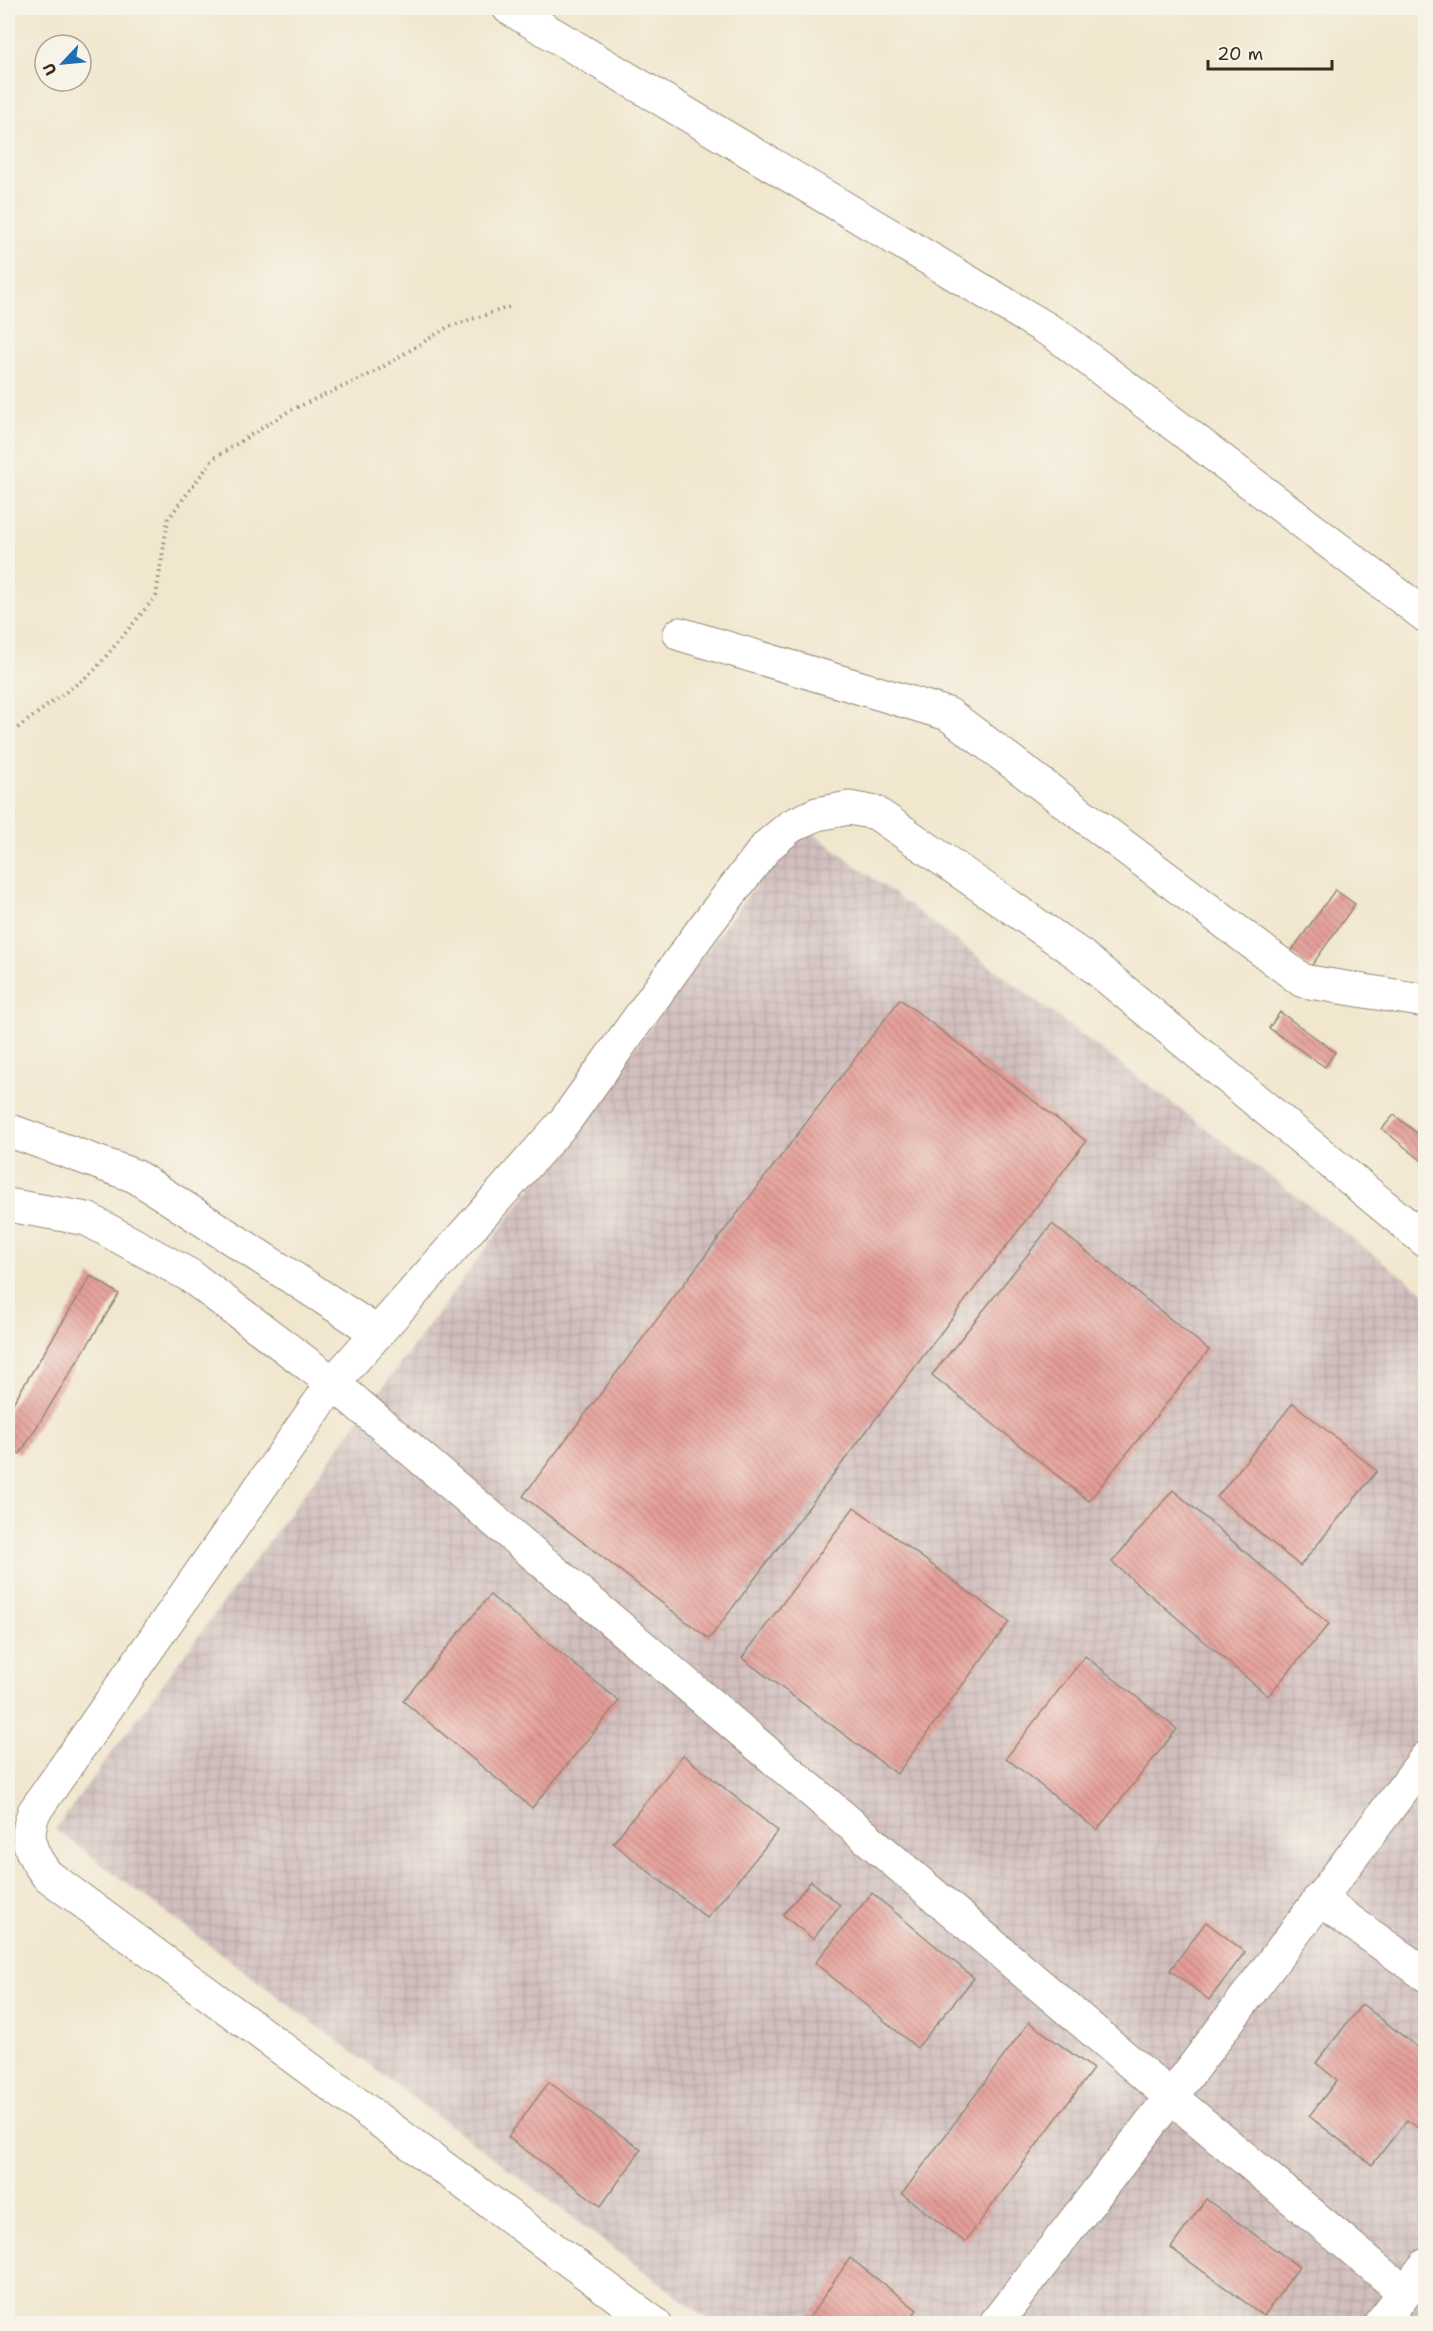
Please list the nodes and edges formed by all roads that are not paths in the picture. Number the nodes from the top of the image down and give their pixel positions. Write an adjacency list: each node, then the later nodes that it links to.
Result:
1 (509, 8): 2 (street)
2 (1425, 616)
3 (680, 634): 4 (street)
4 (1425, 1001)
5 (8, 1130): 8 (street)
6 (8, 1205): 9 (street)
7 (1425, 1242): 8 (street)
8 (378, 1333): 9 (street)
9 (333, 1383): 13 (street); 16 (street)
10 (1425, 1758): 11 (street)
11 (1319, 1899): 12 (street); 13 (street)
12 (1425, 1975)
13 (1171, 2097): 15 (street); 17 (street)
14 (1425, 2265): 15 (street)
15 (1403, 2291): 18 (street)
16 (655, 2324)
17 (995, 2324)
18 (1380, 2324)

